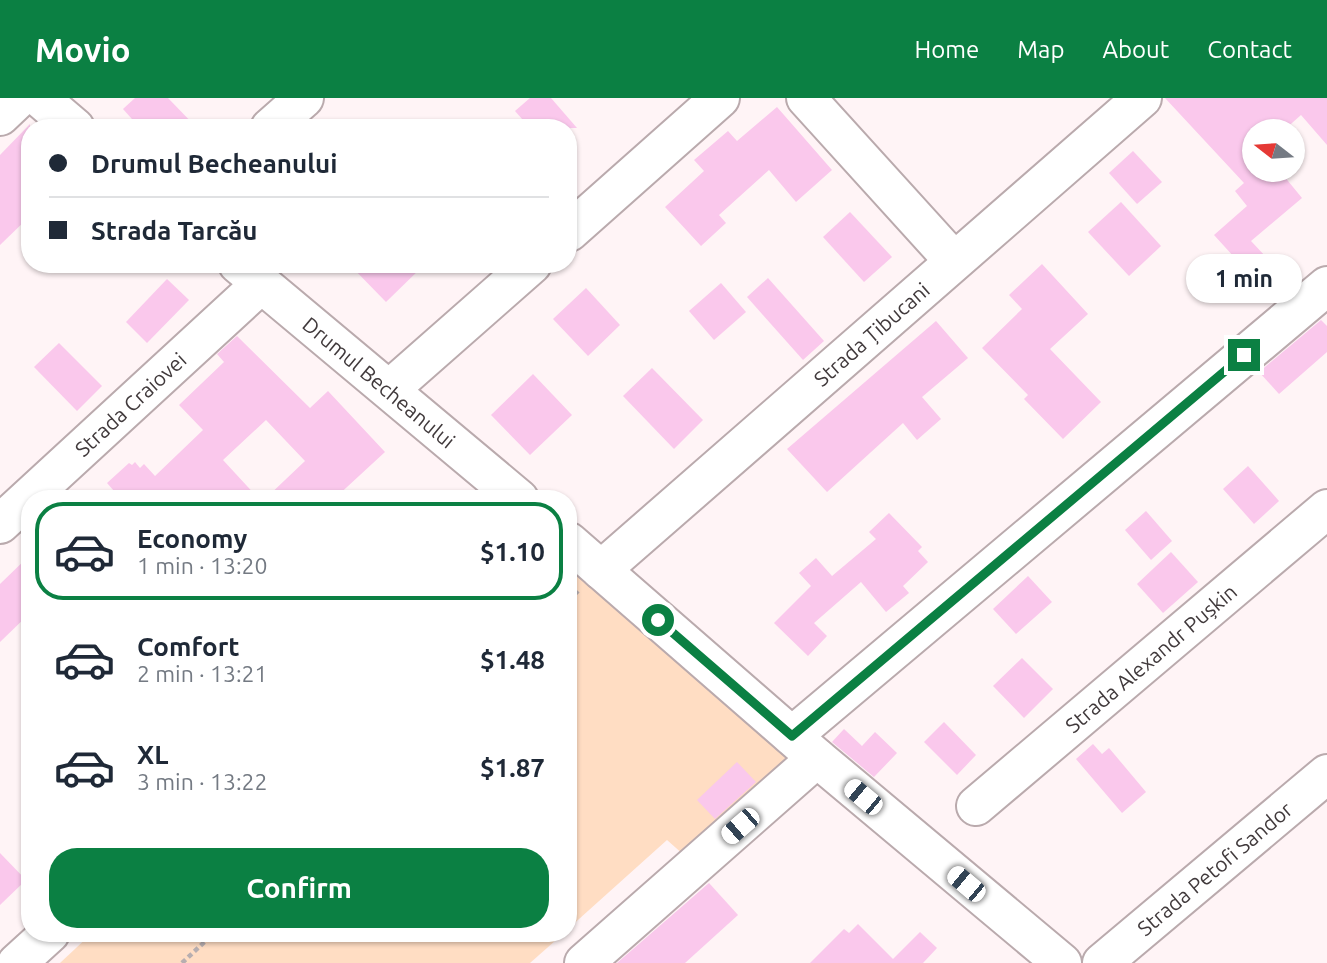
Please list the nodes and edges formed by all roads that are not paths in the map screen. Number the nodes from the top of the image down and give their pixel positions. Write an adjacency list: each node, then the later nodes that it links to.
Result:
1 (19, 98): 7 (street)
2 (40, 98): 8 (street)
3 (304, 98): 9 (street)
4 (720, 98): 10 (street)
5 (806, 98): 11 (street)
6 (1142, 98): 11 (street, Strada Țibucani)
7 (0, 116)
8 (64, 119)
9 (280, 119)
10 (577, 225)
11 (954, 261): 22 (street, Strada Țibucani)
12 (522, 273): 15 (street)
13 (250, 274): 15 (street, Drumul Becheanului); 16 (street, Strada Craiovei)
14 (1327, 286): 23 (street)
15 (390, 389): 17 (street, Drumul Becheanului)
16 (34, 490)
17 (508, 490)
18 (21, 503): 20 (street, Strada Craiovei)
19 (1327, 509): 25 (street, Strada Alexandr Pușkin)
20 (0, 524)
21 (577, 558): 22 (street)
22 (589, 581): 23 (street)
23 (804, 747): 28 (street); 29 (street)
24 (1327, 774): 30 (street, Strada Petofi Sandor)
25 (976, 806)
26 (40, 942): 27 (street)
27 (17, 963)
28 (584, 963)
29 (1062, 963)
30 (1102, 963)

